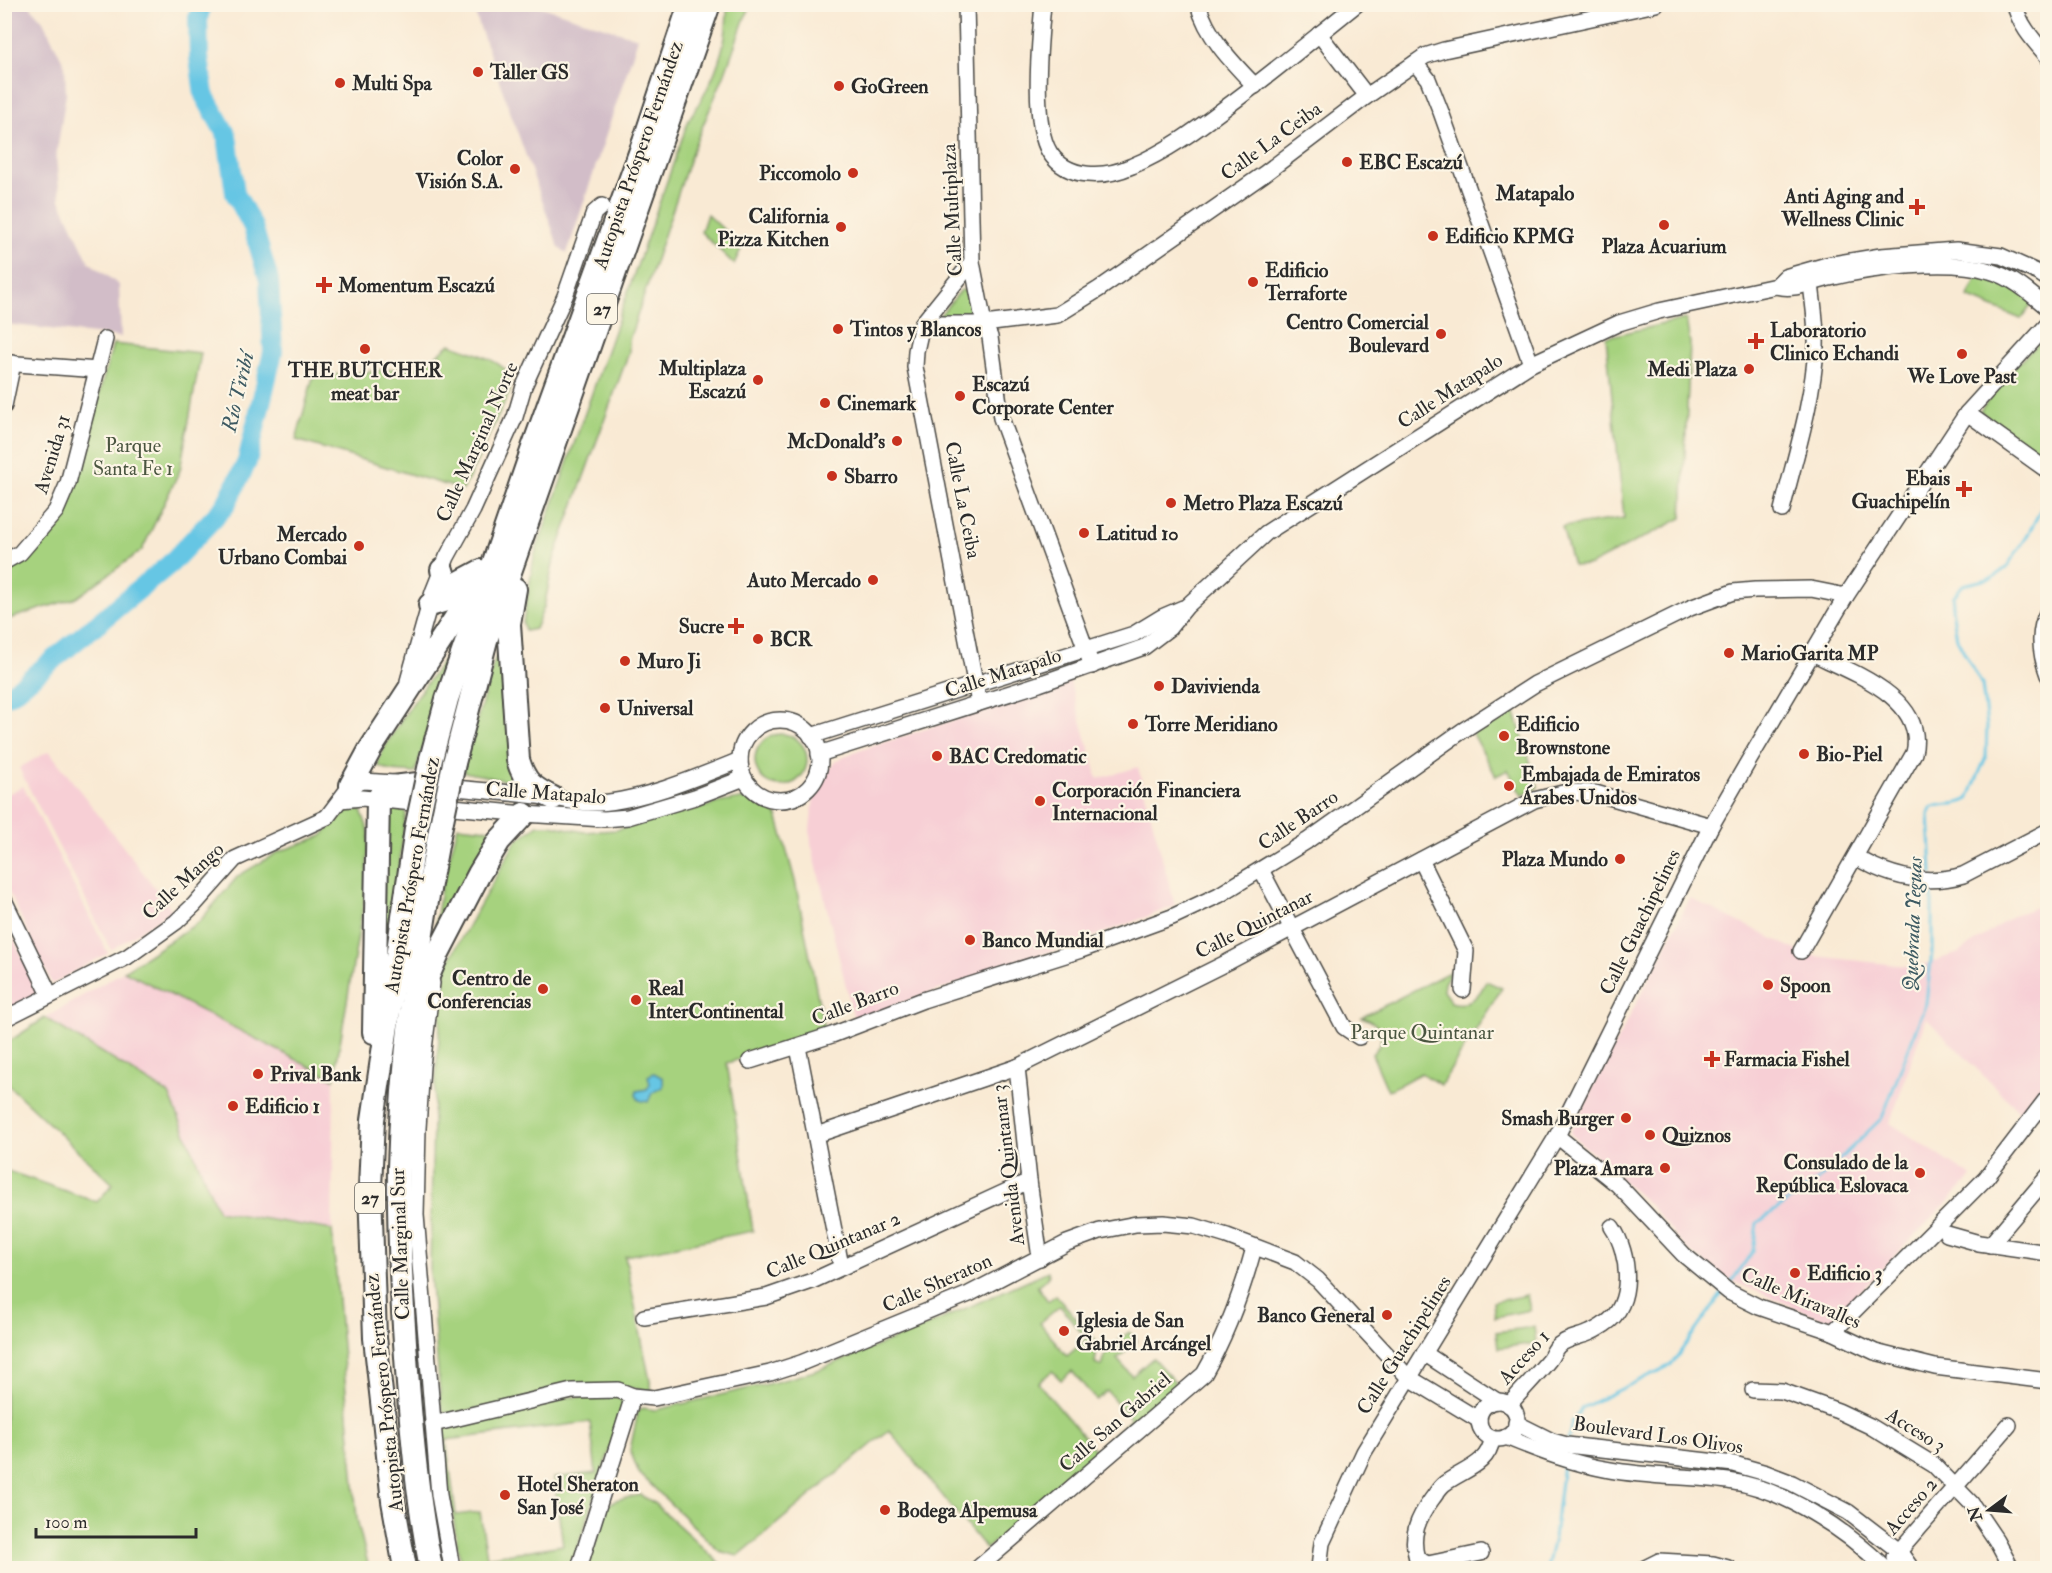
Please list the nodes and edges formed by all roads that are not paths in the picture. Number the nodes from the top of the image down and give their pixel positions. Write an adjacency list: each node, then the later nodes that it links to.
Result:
1 (690, 4): 29 (highway, Autopista Próspero Fernández / 27)
2 (709, 4): 31 (highway, Autopista Próspero Fernández / 27)
3 (966, 4): 15 (street, Calle Multiplaza)
4 (1043, 4): 12 (street)
5 (1198, 4): 12 (street)
6 (1357, 4): 9 (street)
7 (1656, 4): 11 (street, Calle La Ceiba)
8 (2015, 4): 10 (street)
9 (1319, 34): 12 (street); 13 (street)
10 (2048, 57)
11 (1415, 63): 13 (street, Calle La Ceiba); 25 (street)
12 (1255, 86)
13 (1367, 96): 21 (street, Calle La Ceiba)
14 (602, 206): 34 (street, Calle Marginal Norte)
15 (972, 262): 20 (street, Calle La Ceiba); 21 (street, Calle Multiplaza)
16 (2048, 279): 18 (street, Calle Matapalo)
17 (1811, 283): 18 (street, Calle Matapalo); 19 (street, Calle Matapalo); 32 (street)
18 (1776, 286): 25 (street, Calle Matapalo)
19 (2048, 308)
20 (922, 324): 21 (street, Calle La Ceiba); 45 (street, Calle La Ceiba)
21 (984, 324): 41 (street, Calle Multiplaza)
22 (2048, 324): 28 (street, Calle Guachipelines)
23 (105, 339): 26 (street, Avenida 31)
24 (9, 363): 26 (street); 27 (street)
25 (1531, 364): 39 (street, Calle Matapalo)
26 (98, 370): 33 (street, Avenida 31)
27 (4, 406)
28 (1967, 413): 30 (street); 37 (street, Calle Guachipelines)
29 (533, 448): 35 (highway); 74 (highway, Autopista Próspero Fernández / 27, bridge)
30 (2048, 471)
31 (535, 499): 54 (highway); 73 (highway, Autopista Próspero Fernández / 27, bridge)
32 (1782, 510)
33 (4, 562)
34 (442, 570): 35 (highway); 38 (street, Calle Marginal Norte)
35 (481, 571): 36 (highway)
36 (472, 592): 38 (highway); 46 (highway)
37 (1846, 596): 42 (street, Calle Guachipelines); 60 (street, Calle Barro)
38 (430, 605): 46 (street, Calle Marginal Norte)
39 (1186, 607): 41 (street, Calle Matapalo); 43 (street, Calle Matapalo)
40 (2048, 610): 44 (street)
41 (1086, 648): 43 (street, Calle Multiplaza); 45 (street, Calle Matapalo)
42 (1812, 653): 56 (street, Calle Guachipelines); 58 (street)
43 (1092, 666): 47 (street, Calle Matapalo)
44 (2048, 675)
45 (977, 685): 47 (street); 48 (street, Calle Matapalo)
46 (404, 700): 53 (highway)
47 (980, 703): 49 (street, Calle Matapalo)
48 (811, 736): 49 (street); 50 (street)
49 (819, 754): 51 (street)
50 (740, 760): 51 (street); 54 (street, Calle Matapalo)
51 (744, 778): 55 (street, Calle Matapalo)
52 (418, 784): 53 (highway); 54 (street, Calle Matapalo)
53 (360, 793): 55 (street, Calle Matapalo); 66 (street, Calle Mango); 74 (highway)
54 (554, 798)
55 (524, 814): 64 (highway)
56 (1711, 826): 59 (street, Calle Quintanar); 76 (street, Calle Guachipelines)
57 (2048, 831): 58 (street)
58 (1856, 857): 63 (street)
59 (1421, 860): 62 (street, Calle Quintanar); 65 (street)
60 (1261, 870): 62 (street); 69 (street, Calle Barro)
61 (4, 900): 66 (street)
62 (1291, 928): 68 (street); 71 (street, Calle Quintanar)
63 (1801, 951)
64 (438, 953): 73 (highway); 96 (street, Calle Marginal Sur)
65 (1463, 990)
66 (51, 995): 67 (street, Calle Mango)
67 (4, 1019)
68 (1359, 1037)
69 (798, 1047): 70 (street, Calle Barro); 75 (street)
70 (750, 1061)
71 (1017, 1067): 75 (street, Calle Quintanar); 78 (street, Avenida Quintanar 3)
72 (2048, 1097): 87 (street)
73 (402, 1113): 105 (highway, Autopista Próspero Fernández / 27)
74 (373, 1120): 104 (highway, Autopista Próspero Fernández / 27)
75 (816, 1135): 85 (street)
76 (1557, 1136): 87 (street, Calle Miravalles); 88 (street, Calle Guachipelines)
77 (2048, 1176): 81 (street)
78 (1029, 1181): 84 (street, Avenida Quintanar 3); 85 (street, Calle Quintanar 2)
79 (1612, 1227): 93 (street, Acceso 1)
80 (1947, 1234): 81 (street)
81 (1990, 1245): 83 (street)
82 (1254, 1248): 84 (street, Calle Sheraton); 89 (street, Calle Sheraton); 108 (street, Calle San Gabriel)
83 (2048, 1253)
84 (1040, 1258): 92 (street, Calle Sheraton)
85 (841, 1266): 86 (street, Calle Quintanar 2)
86 (644, 1317)
87 (1833, 1332): 90 (street, Calle Miravalles)
88 (1424, 1353): 89 (street, Calle Guachipelines); 93 (street)
89 (1408, 1377): 94 (street); 109 (street, Calle Guachipelines)
90 (2048, 1381)
91 (1753, 1390): 101 (street, Acceso 3)
92 (633, 1396): 96 (street, Calle Sheraton); 107 (street)
93 (1503, 1403): 94 (street); 95 (street)
94 (1479, 1420): 98 (street)
95 (1516, 1423): 98 (street); 99 (street, Boulevard Los Olivos)
96 (433, 1424): 106 (street, Calle Marginal Sur)
97 (2009, 1425): 101 (street, Acceso 2)
98 (1499, 1438): 100 (street, Boulevard Los Olivos); 102 (street)
99 (1711, 1462): 100 (street); 103 (street, Boulevard Los Olivos)
100 (1704, 1480): 103 (street, Boulevard Los Olivos)
101 (1956, 1485): 103 (street, Acceso 2); 113 (street, Acceso 3)
102 (1481, 1552)
103 (1889, 1563): 112 (street, Boulevard Los Olivos)
104 (405, 1569)
105 (431, 1569)
106 (452, 1569)
107 (579, 1569)
108 (978, 1569)
109 (1319, 1569)
110 (1645, 1569): 111 (street)
111 (1728, 1569)
112 (1911, 1569)
113 (2011, 1569)

